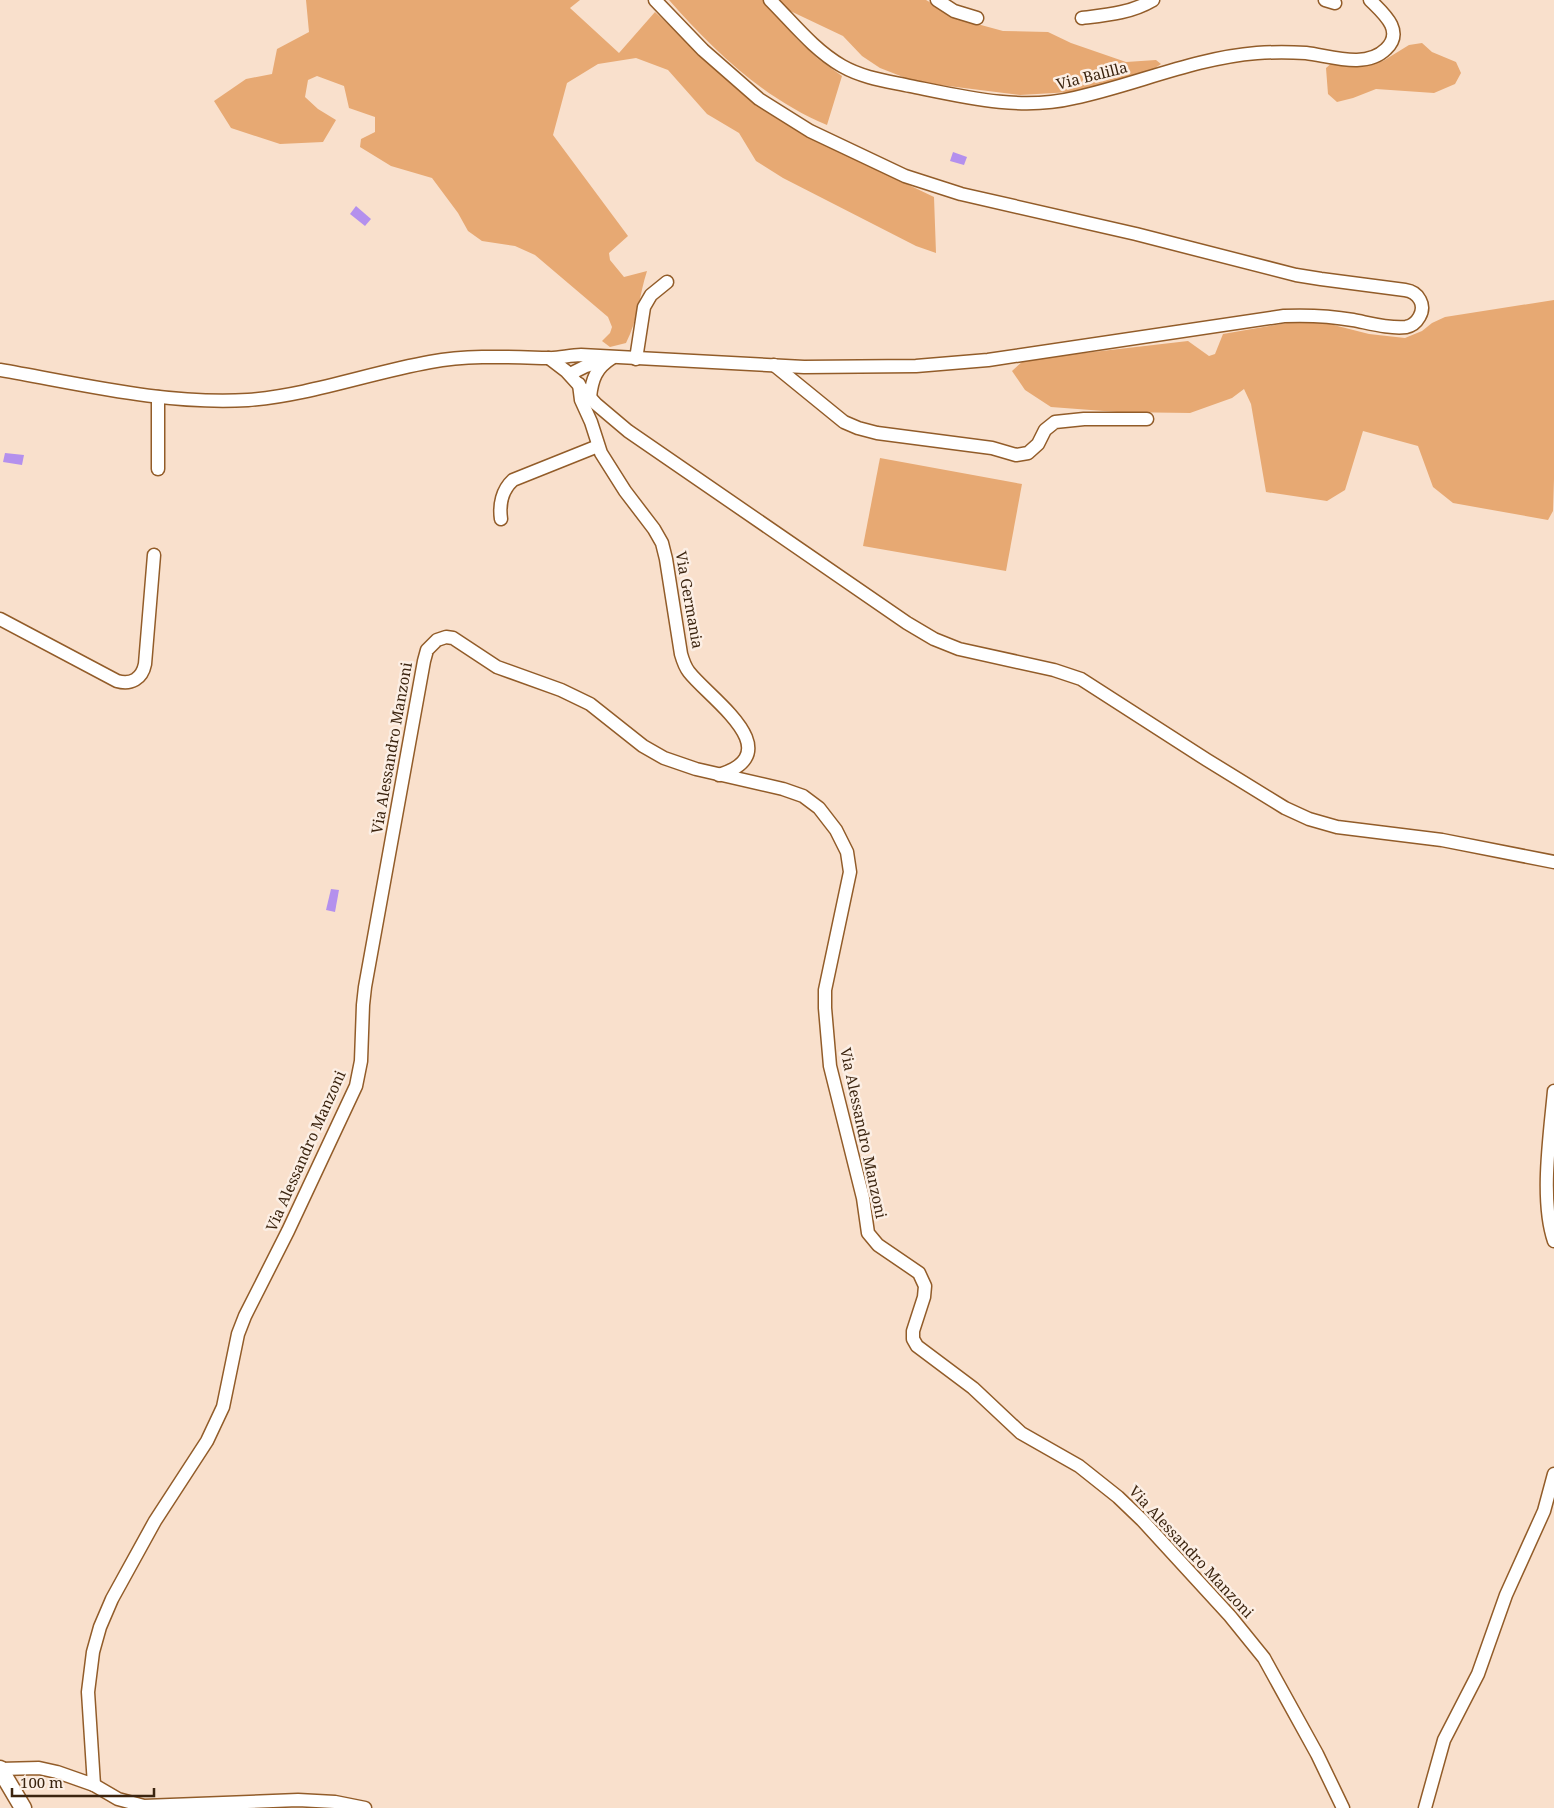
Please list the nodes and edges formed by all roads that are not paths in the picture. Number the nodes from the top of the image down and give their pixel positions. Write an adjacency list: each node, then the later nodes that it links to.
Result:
1 (655, 0): 13 (street)
2 (770, 0): 5 (street, Via Balilla)
3 (937, 0): 6 (street)
4 (1153, 0): 7 (street)
5 (1370, 0)
6 (977, 18)
7 (1082, 18)
8 (667, 282): 12 (street)
9 (591, 356): 10 (street); 11 (street); 15 (street)
10 (549, 358): 15 (street); 16 (street)
11 (612, 358): 12 (street); 15 (street); 17 (street)
12 (636, 359): 13 (street)
13 (774, 365): 18 (street)
14 (0, 370): 16 (street)
15 (574, 379): 17 (street); 19 (street, Via Germania)
16 (158, 397): 20 (street)
17 (590, 397): 25 (street)
18 (1147, 419)
19 (598, 446): 21 (street); 24 (street, Via Germania)
20 (158, 469)
21 (500, 519)
22 (154, 555): 23 (street)
23 (0, 619)
24 (719, 775): 30 (street, Via Alessandro Manzoni); 33 (street, Via Alessandro Manzoni)
25 (1554, 862)
26 (1554, 1092): 27 (street)
27 (1554, 1241)
28 (1554, 1474): 34 (street)
29 (0, 1769): 30 (street); 31 (main road)
30 (94, 1785): 32 (street)
31 (22, 1808)
32 (365, 1808)
33 (1343, 1808)
34 (1425, 1808)

